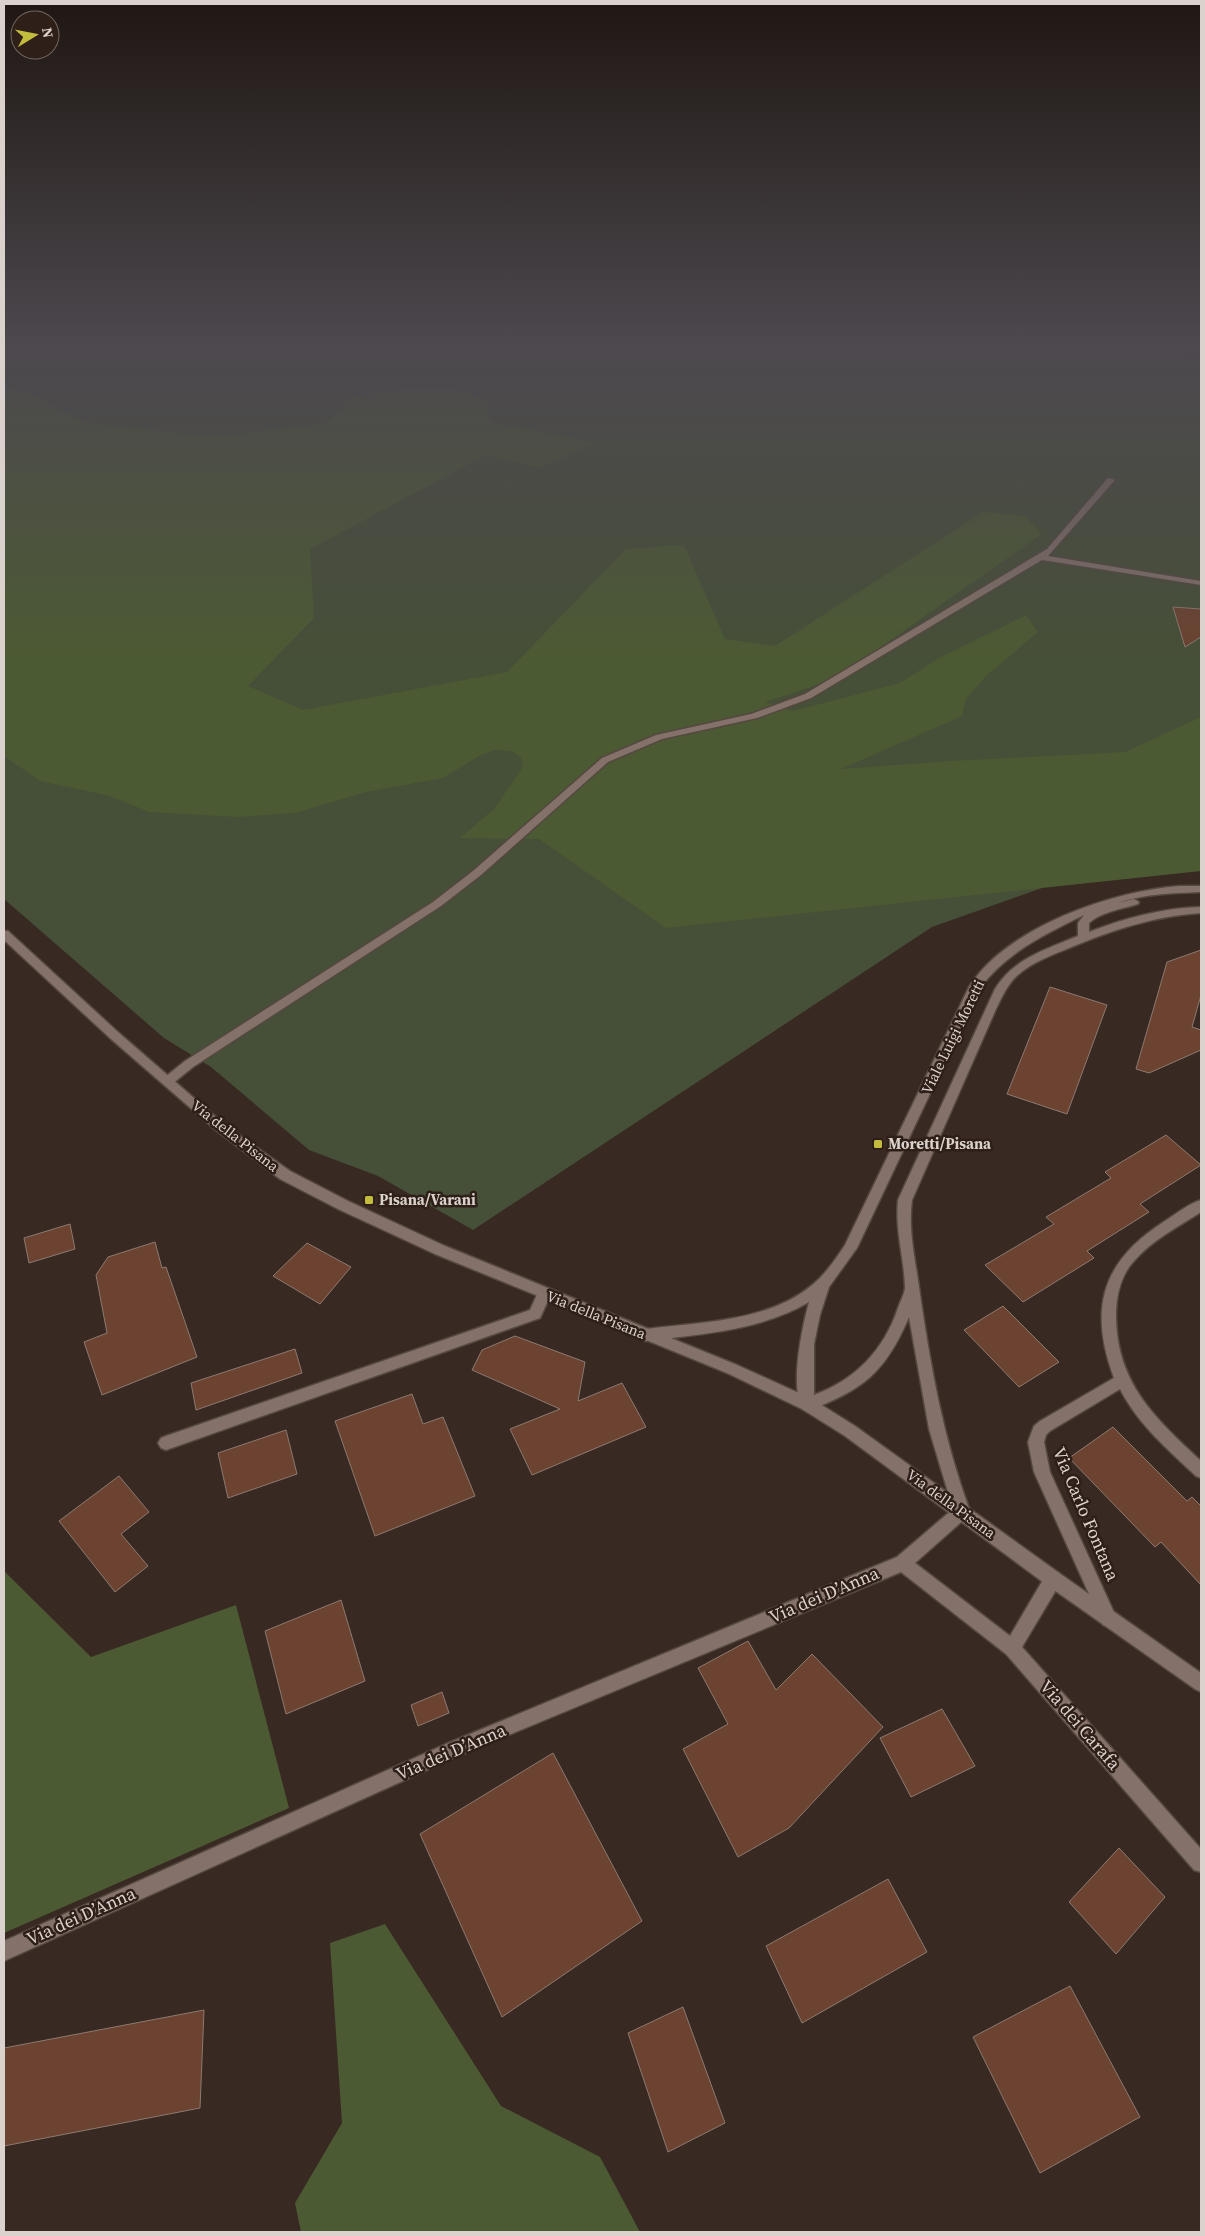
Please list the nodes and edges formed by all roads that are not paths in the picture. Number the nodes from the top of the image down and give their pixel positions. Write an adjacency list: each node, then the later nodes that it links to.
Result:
1 (1111, 480): 2 (street)
2 (1041, 557): 3 (street); 9 (street)
3 (1201, 583)
4 (1201, 889): 11 (street, Viale Luigi Moretti)
5 (1201, 894): 8 (street)
6 (1201, 910): 8 (street, Viale Luigi Moretti)
7 (4, 934): 9 (street, Via della Pisana)
8 (1084, 937): 12 (street, Viale Luigi Moretti)
9 (168, 1081): 13 (street, Via della Pisana)
10 (1201, 1205): 15 (street)
11 (823, 1283): 14 (street, Viale Luigi Moretti); 16 (street, Viale Luigi Moretti)
12 (912, 1289): 16 (street, Viale Luigi Moretti); 19 (street, Viale Luigi Moretti)
13 (544, 1294): 14 (street, Via della Pisana); 17 (street)
14 (646, 1335): 16 (street, Via della Pisana)
15 (1123, 1380): 18 (street); 22 (street, Via Carlo Fontana)
16 (806, 1404): 19 (street, Via della Pisana)
17 (166, 1443)
18 (1201, 1471)
19 (962, 1511): 20 (street, Via dei D’Anna); 21 (street, Via della Pisana)
20 (903, 1563): 23 (street, Via dei Carafa); 26 (street, Via dei D’Anna)
21 (1053, 1579): 22 (street, Via della Pisana); 23 (street)
22 (1109, 1619): 24 (street, Via della Pisana)
23 (1012, 1648): 25 (street, Via dei Carafa)
24 (1201, 1683)
25 (1201, 1863)
26 (4, 1951)

